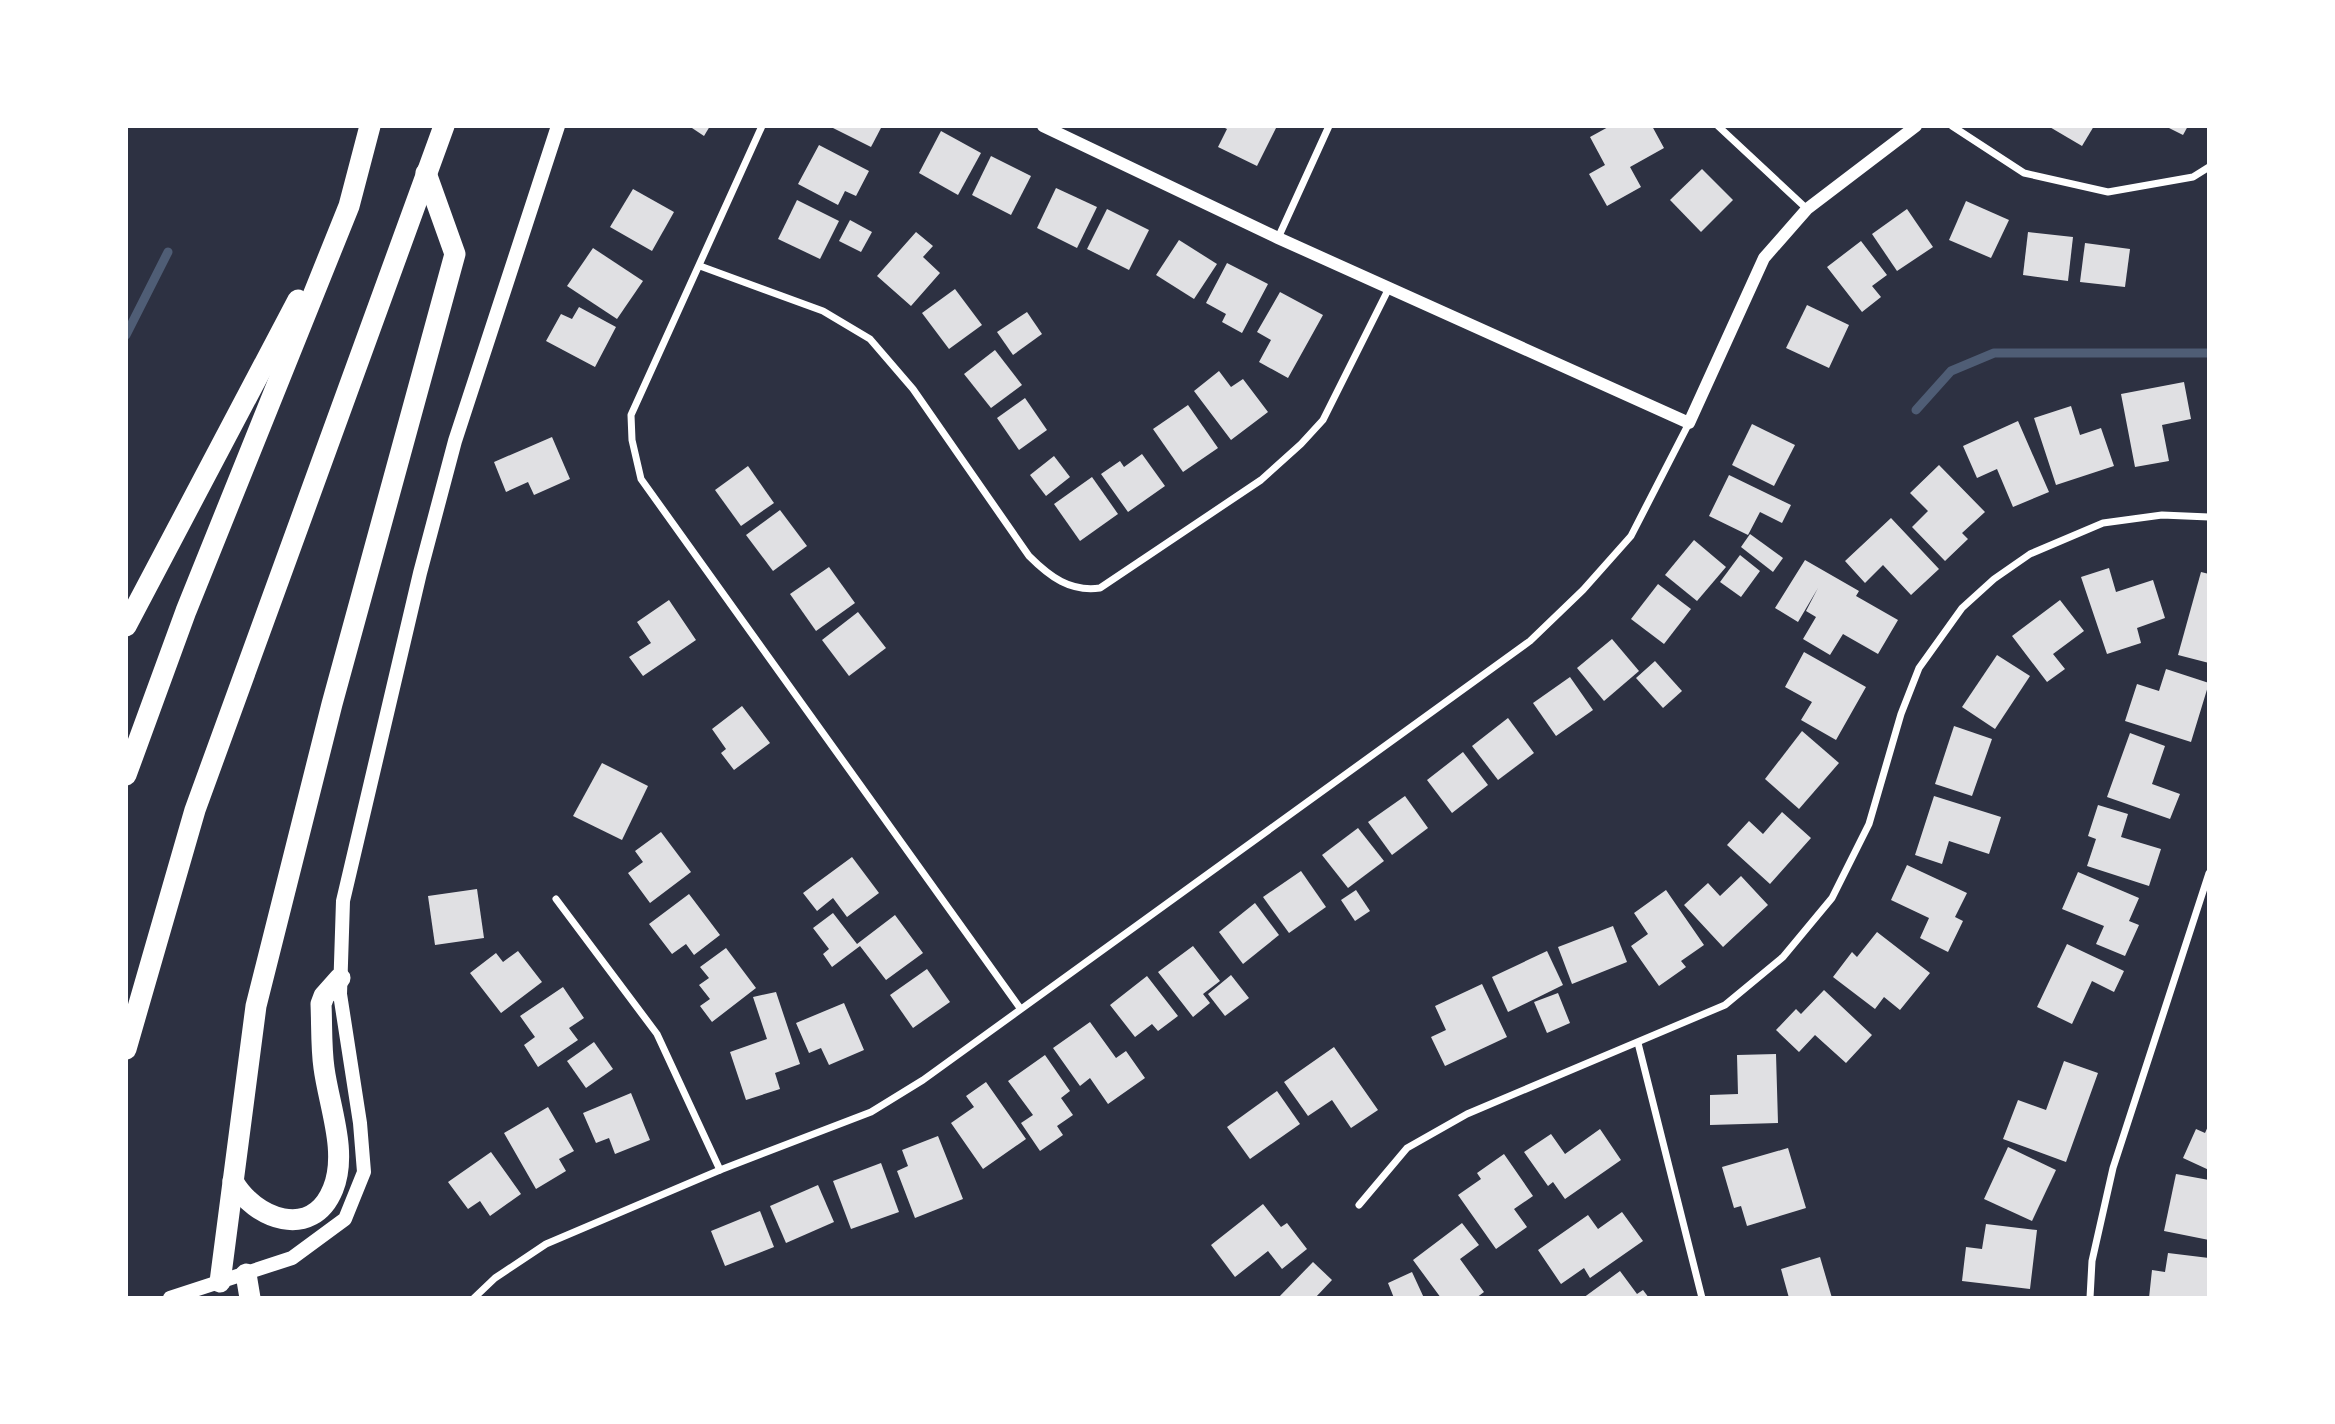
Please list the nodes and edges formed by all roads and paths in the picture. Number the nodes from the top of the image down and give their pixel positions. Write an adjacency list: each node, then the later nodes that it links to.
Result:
1 (370, 126): 12 (highway)
2 (444, 126): 11 (highway)
3 (558, 126): 23 (main road)
4 (762, 126): 15 (street)
5 (1043, 126): 14 (street)
6 (1329, 126): 14 (street)
7 (1717, 126): 13 (street)
8 (1916, 126): 13 (street)
9 (1952, 126): 10 (street)
10 (2209, 167)
11 (426, 173): 26 (highway); 28 (highway)
12 (349, 206): 19 (highway); 20 (highway)
13 (1807, 209): 17 (street)
14 (1278, 238): 16 (street)
15 (700, 266): 16 (street); 24 (street)
16 (1389, 288): 17 (street)
17 (1689, 423): 24 (street)
18 (2209, 517): 25 (street)
19 (126, 626)
20 (126, 775)
21 (2209, 873): 36 (street)
22 (556, 899): 27 (street)
23 (340, 978): 28 (highway); 30 (main road)
24 (1020, 1008): 27 (street)
25 (1638, 1043): 29 (street); 35 (street)
26 (126, 1049)
27 (720, 1170): 34 (street)
28 (233, 1181): 31 (highway)
29 (1359, 1205)
30 (246, 1274): 31 (main road); 33 (highway)
31 (220, 1282): 32 (main road)
32 (170, 1298)
33 (250, 1298)
34 (474, 1298)
35 (1702, 1298)
36 (2090, 1298)

